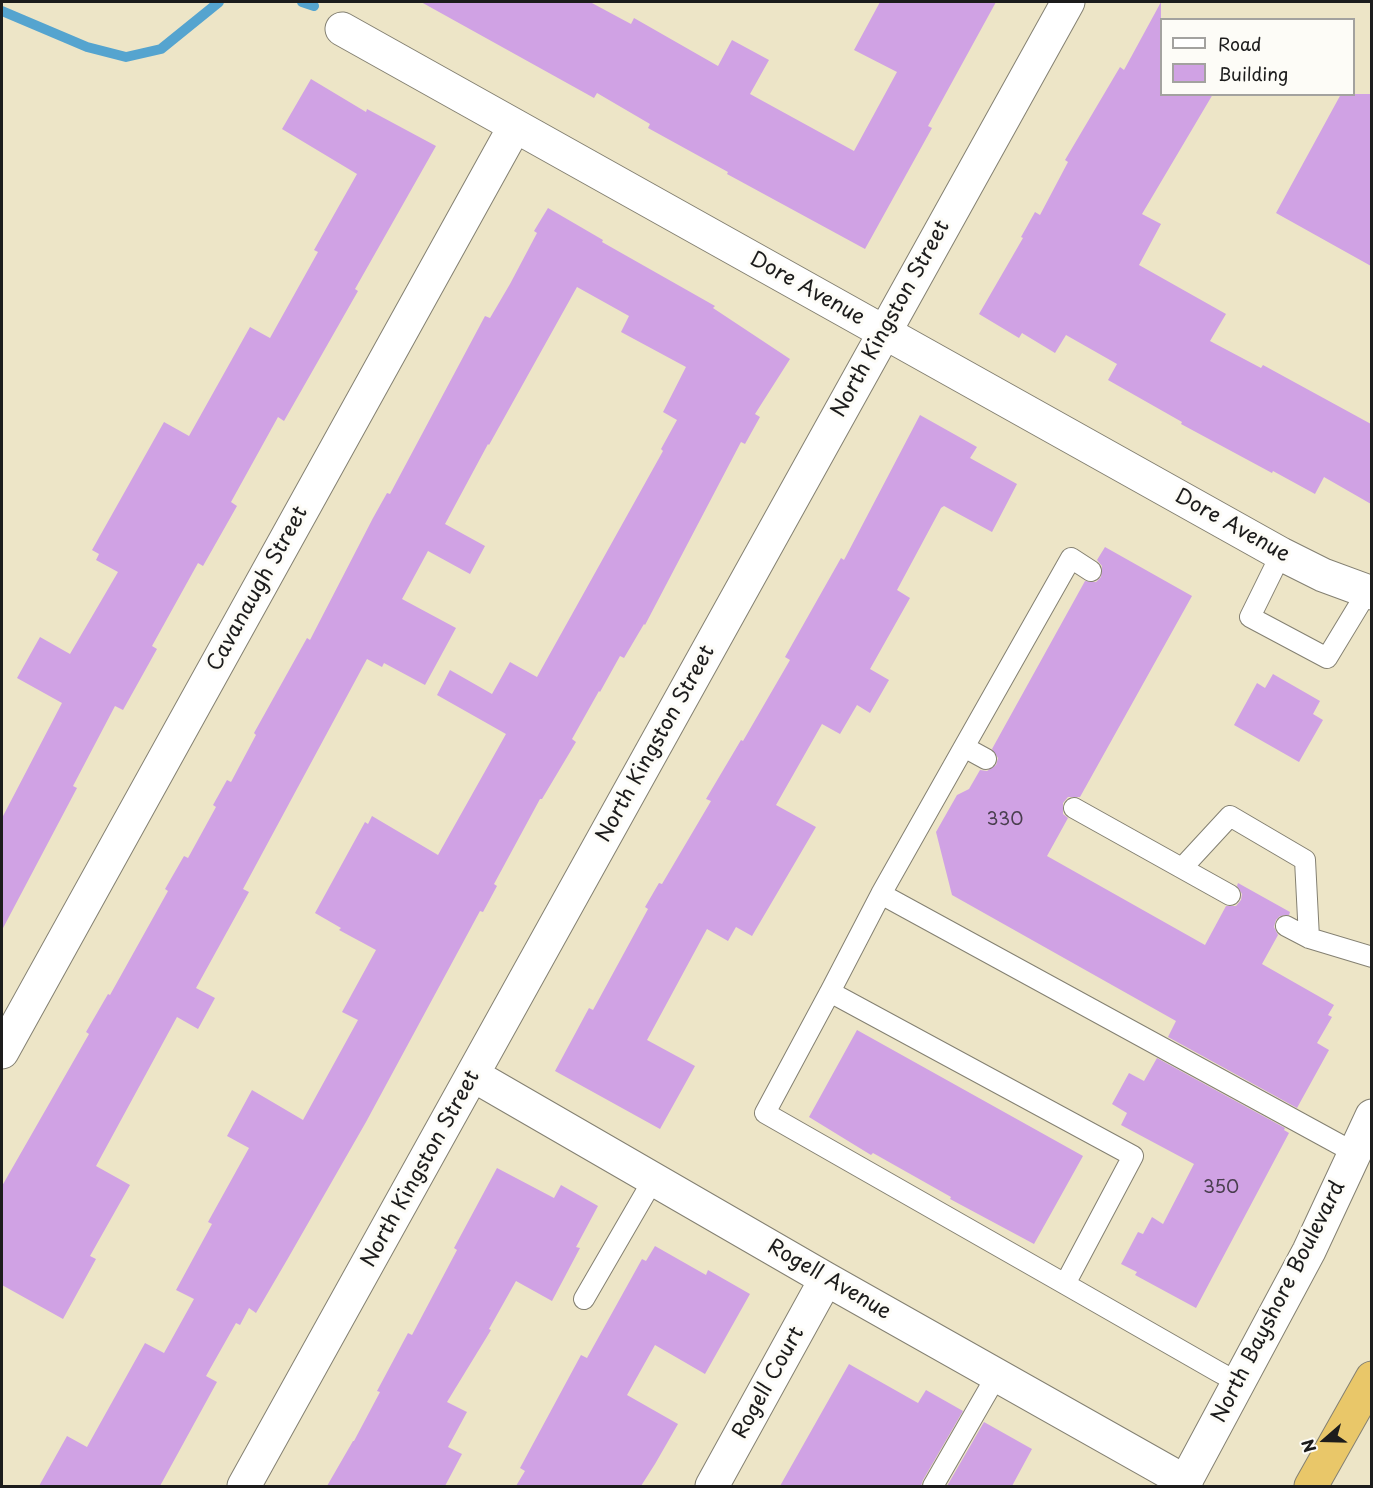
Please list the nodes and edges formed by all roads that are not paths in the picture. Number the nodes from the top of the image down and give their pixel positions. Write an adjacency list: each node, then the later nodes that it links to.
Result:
1 (1068, 2): 4 (street, North Kingston Street)
2 (342, 29): 3 (street, Dore Avenue)
3 (515, 126): 4 (street, Dore Avenue); 18 (street, Cavanaugh Street)
4 (883, 332): 5 (street, Dore Avenue); 19 (street, North Kingston Street)
5 (1281, 554): 7 (street, Dore Avenue); 7 (lane)
6 (1091, 571): 8 (lane)
7 (1369, 593)
8 (964, 747): 9 (lane); 12 (lane)
9 (986, 759)
10 (1074, 808): 11 (lane)
11 (1182, 868): 13 (lane); 15 (lane)
12 (881, 894): 17 (lane); 21 (lane)
13 (1230, 895)
14 (1286, 926): 15 (lane)
15 (1309, 938): 16 (lane)
16 (1371, 957)
17 (831, 992): 24 (lane); 24 (lane)
18 (2, 1052)
19 (473, 1075): 22 (street, Rogell Avenue); 30 (street, North Kingston Street)
20 (1371, 1116): 21 (street, North Bayshore Boulevard)
21 (1354, 1153): 28 (street, North Bayshore Boulevard)
22 (653, 1180): 23 (street, Rogell Avenue); 25 (lane)
23 (826, 1279): 26 (street, Rogell Avenue); 31 (street, Rogell Court)
24 (1065, 1284): 28 (lane)
25 (584, 1299)
26 (997, 1375): 29 (street, Rogell Avenue); 32 (lane)
27 (1371, 1378): 33 (highway)
28 (1239, 1383): 29 (street, North Bayshore Boulevard)
29 (1184, 1484)
30 (244, 1486)
31 (712, 1486)
32 (933, 1486)
33 (1311, 1486)

